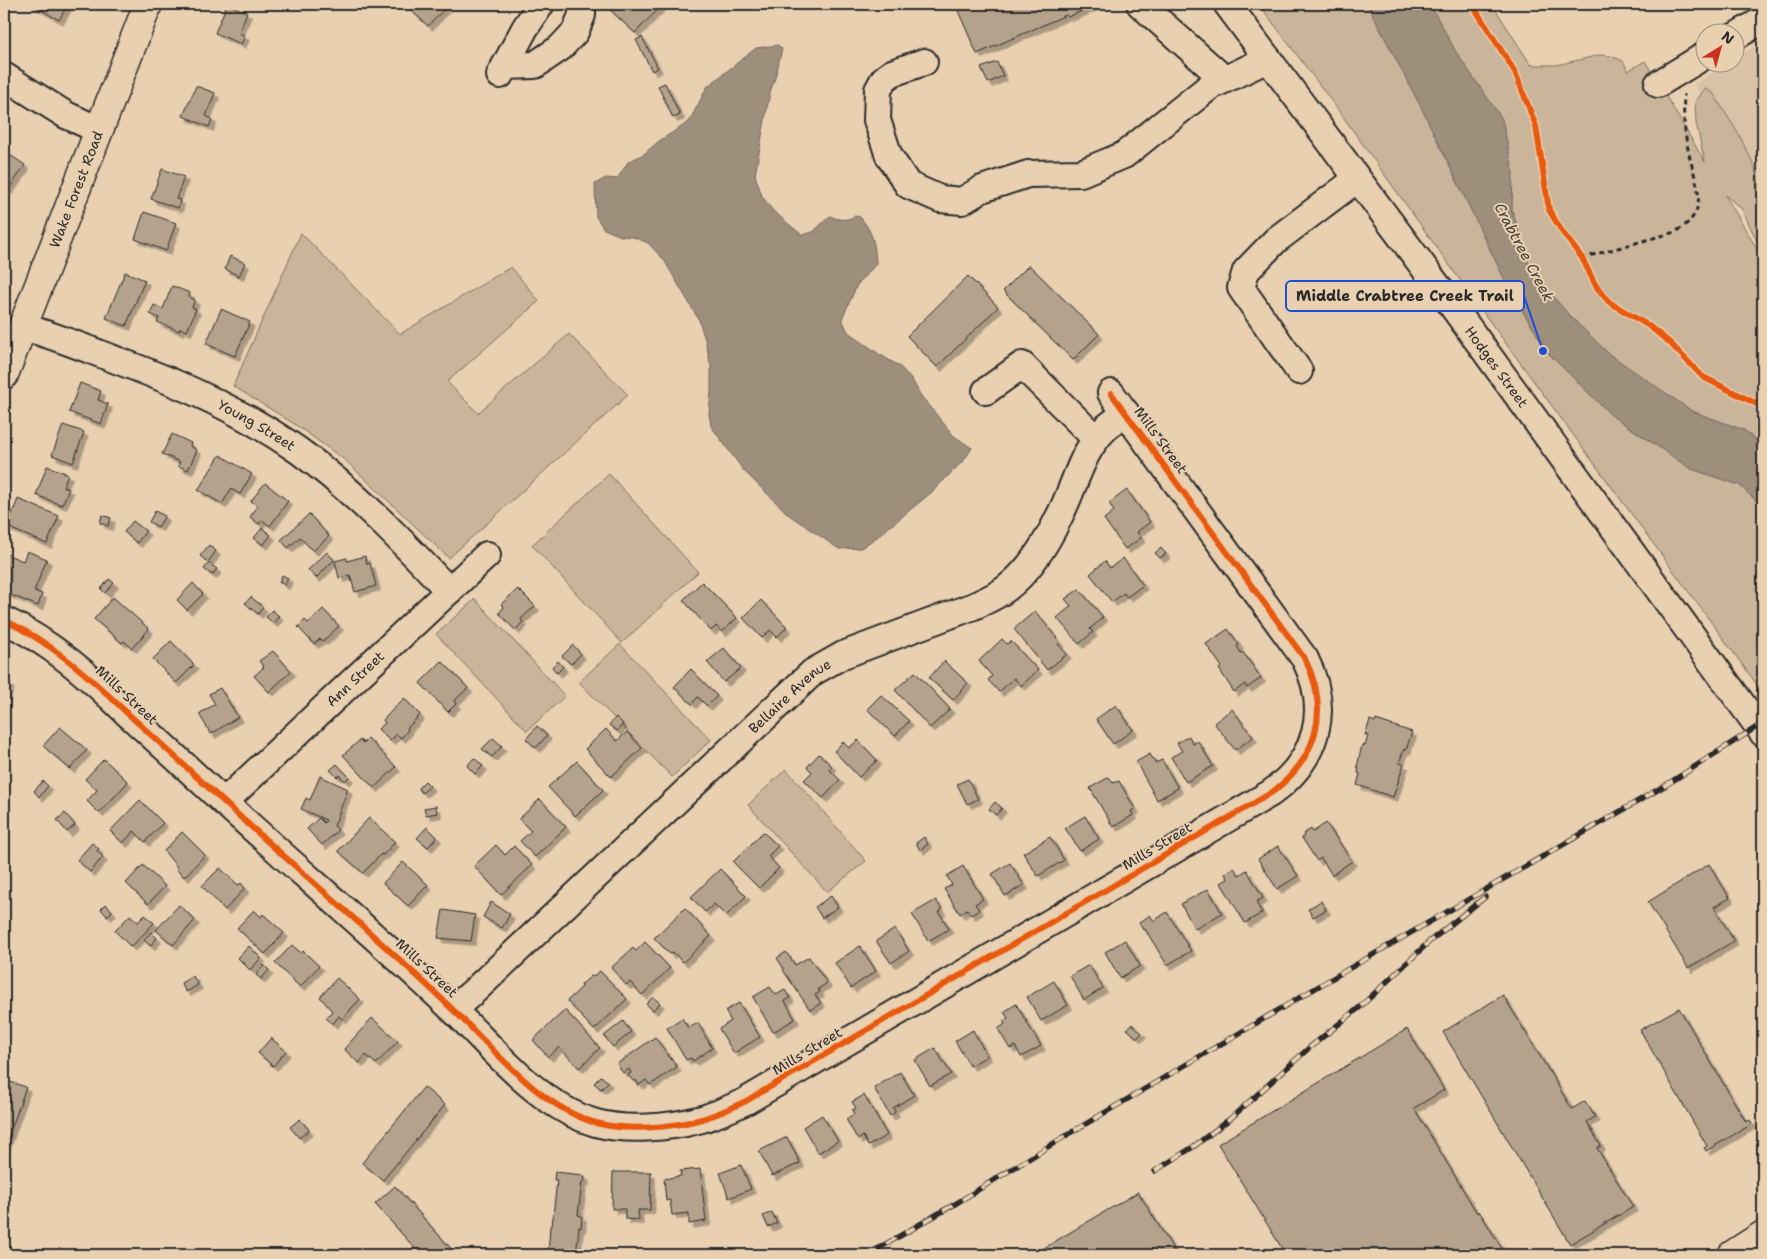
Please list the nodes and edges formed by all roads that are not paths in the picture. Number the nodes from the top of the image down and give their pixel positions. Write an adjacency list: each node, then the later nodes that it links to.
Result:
1 (148, 4): 14 (main road, Wake Forest Road)
2 (541, 4): 3 (street)
3 (582, 4)
4 (1140, 4): 12 (street)
5 (1227, 4): 8 (street, Hodges Street)
6 (1763, 20): 7 (street)
7 (1744, 31)
8 (1268, 59): 12 (street); 15 (street, Hodges Street)
9 (924, 62): 12 (street)
10 (1694, 62): 13 (street)
11 (4, 76): 14 (street)
12 (1224, 79)
13 (1658, 84)
14 (99, 130): 16 (main road, Wake Forest Road)
15 (1357, 179): 17 (street); 25 (street, Hodges Street)
16 (23, 327): 18 (main road, Wake Forest Road); 23 (street, Young Street)
17 (1299, 371)
18 (4, 375)
19 (986, 391): 21 (street)
20 (1118, 403): 21 (street, Bellaire Avenue); 27 (street, Mills Street)
21 (1096, 439): 27 (street, Bellaire Avenue)
22 (488, 555): 23 (street, Ann Street)
23 (449, 591): 26 (street, Ann Street)
24 (4, 620): 26 (street, Mills Street)
25 (1763, 733)
26 (224, 802): 27 (street, Mills Street)
27 (452, 1009)
28 (1763, 1235): 29 (main road)
29 (1732, 1255)

